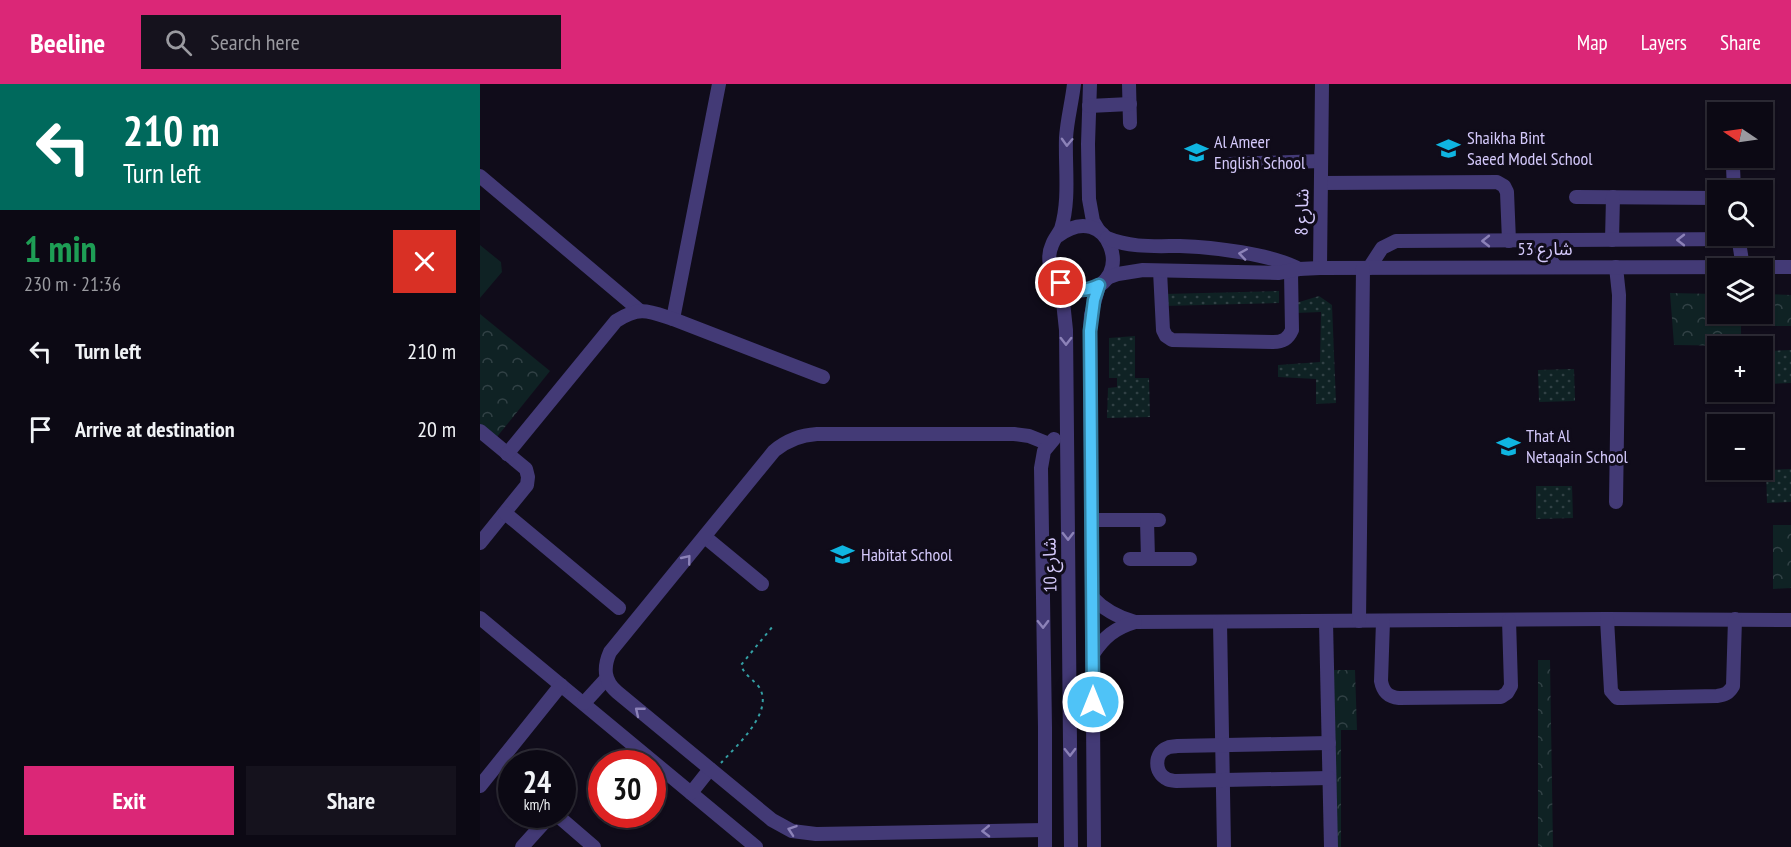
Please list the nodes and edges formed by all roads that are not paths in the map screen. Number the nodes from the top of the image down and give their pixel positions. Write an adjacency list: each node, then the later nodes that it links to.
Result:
1 (719, 84): 35 (street)
2 (1074, 84): 6 (street)
3 (1090, 84): 7 (street)
4 (1129, 84): 8 (street)
5 (1322, 84): 10 (street, شارع 8)
6 (1072, 100): 7 (street); 18 (street, one-way to 18)
7 (1089, 104): 8 (street); 17 (street)
8 (1130, 104): 9 (street)
9 (1130, 123)
10 (1321, 161): 11 (street); 13 (street, شارع 8)
11 (1230, 164)
12 (480, 176): 34 (street)
13 (1321, 183): 21 (street); 28 (street, شارع 8)
14 (1576, 197): 15 (street)
15 (1613, 197): 16 (street); 20 (street)
16 (1707, 198)
17 (1103, 234): 18 (street); 30 (street, شارع 53, one-way to 17); 32 (street)
18 (1058, 236): 33 (street)
19 (1707, 239): 20 (street, one-way to 20)
20 (1612, 240): 22 (street)
21 (1509, 241): 22 (street); 29 (street, one-way to 29)
22 (1535, 241): 23 (street)
23 (1556, 267): 24 (street, شارع 53); 29 (street, شارع 53)
24 (1616, 267): 25 (street, شارع 53); 41 (street)
25 (1707, 267)
26 (1773, 267): 27 (street, شارع 53)
27 (1791, 267)
28 (1320, 268): 29 (street, شارع 53); 30 (street, شارع 53)
29 (1366, 268): 57 (street)
30 (1295, 270): 31 (street, شارع 53); 31 (street)
31 (1160, 271): 32 (street, شارع 53)
32 (1103, 282): 33 (street); 43 (street)
33 (1061, 283): 37 (street, شارع 10, one-way to 37)
34 (639, 310): 35 (street); 40 (street)
35 (673, 319): 36 (street)
36 (823, 377)
37 (1067, 429): 39 (street); 78 (street, شارع 10, one-way to 78)
38 (480, 431): 40 (street)
39 (1049, 444): 44 (street); 73 (street, one-way to 73)
40 (507, 454): 42 (street)
41 (1616, 502)
42 (505, 513): 45 (street); 51 (street)
43 (1091, 520): 47 (street); 50 (street)
44 (705, 537): 49 (street); 63 (street, one-way to 44)
45 (480, 543)
46 (1130, 559): 47 (street)
47 (1148, 559): 48 (street)
48 (1190, 559)
49 (762, 584)
50 (1092, 597): 59 (street); 62 (street)
51 (620, 608)
52 (480, 618): 64 (street)
53 (1607, 619): 54 (street); 54 (street); 55 (street)
54 (1735, 619): 56 (street)
55 (1509, 620): 58 (street); 58 (street)
56 (1791, 620)
57 (1359, 621): 58 (street); 61 (street)
58 (1383, 621)
59 (1135, 622): 60 (street); 62 (street)
60 (1220, 622): 61 (street); 67 (street)
61 (1326, 622): 66 (street)
62 (1093, 654): 79 (street)
63 (606, 679): 65 (street); 68 (street, one-way to 63)
64 (561, 685): 65 (street); 71 (street)
65 (584, 704): 72 (street)
66 (1329, 743): 67 (street); 69 (street)
67 (1222, 745): 70 (street); 70 (street)
68 (712, 770): 72 (street); 73 (street, one-way to 68)
69 (1329, 778): 70 (street); 81 (street)
70 (1222, 780): 80 (street)
71 (480, 786)
72 (691, 793): 76 (street)
73 (1045, 830): 77 (street)
74 (522, 847): 75 (street)
75 (594, 847)
76 (756, 847)
77 (1045, 847)
78 (1071, 847)
79 (1094, 847)
80 (1224, 847)
81 (1331, 847)

